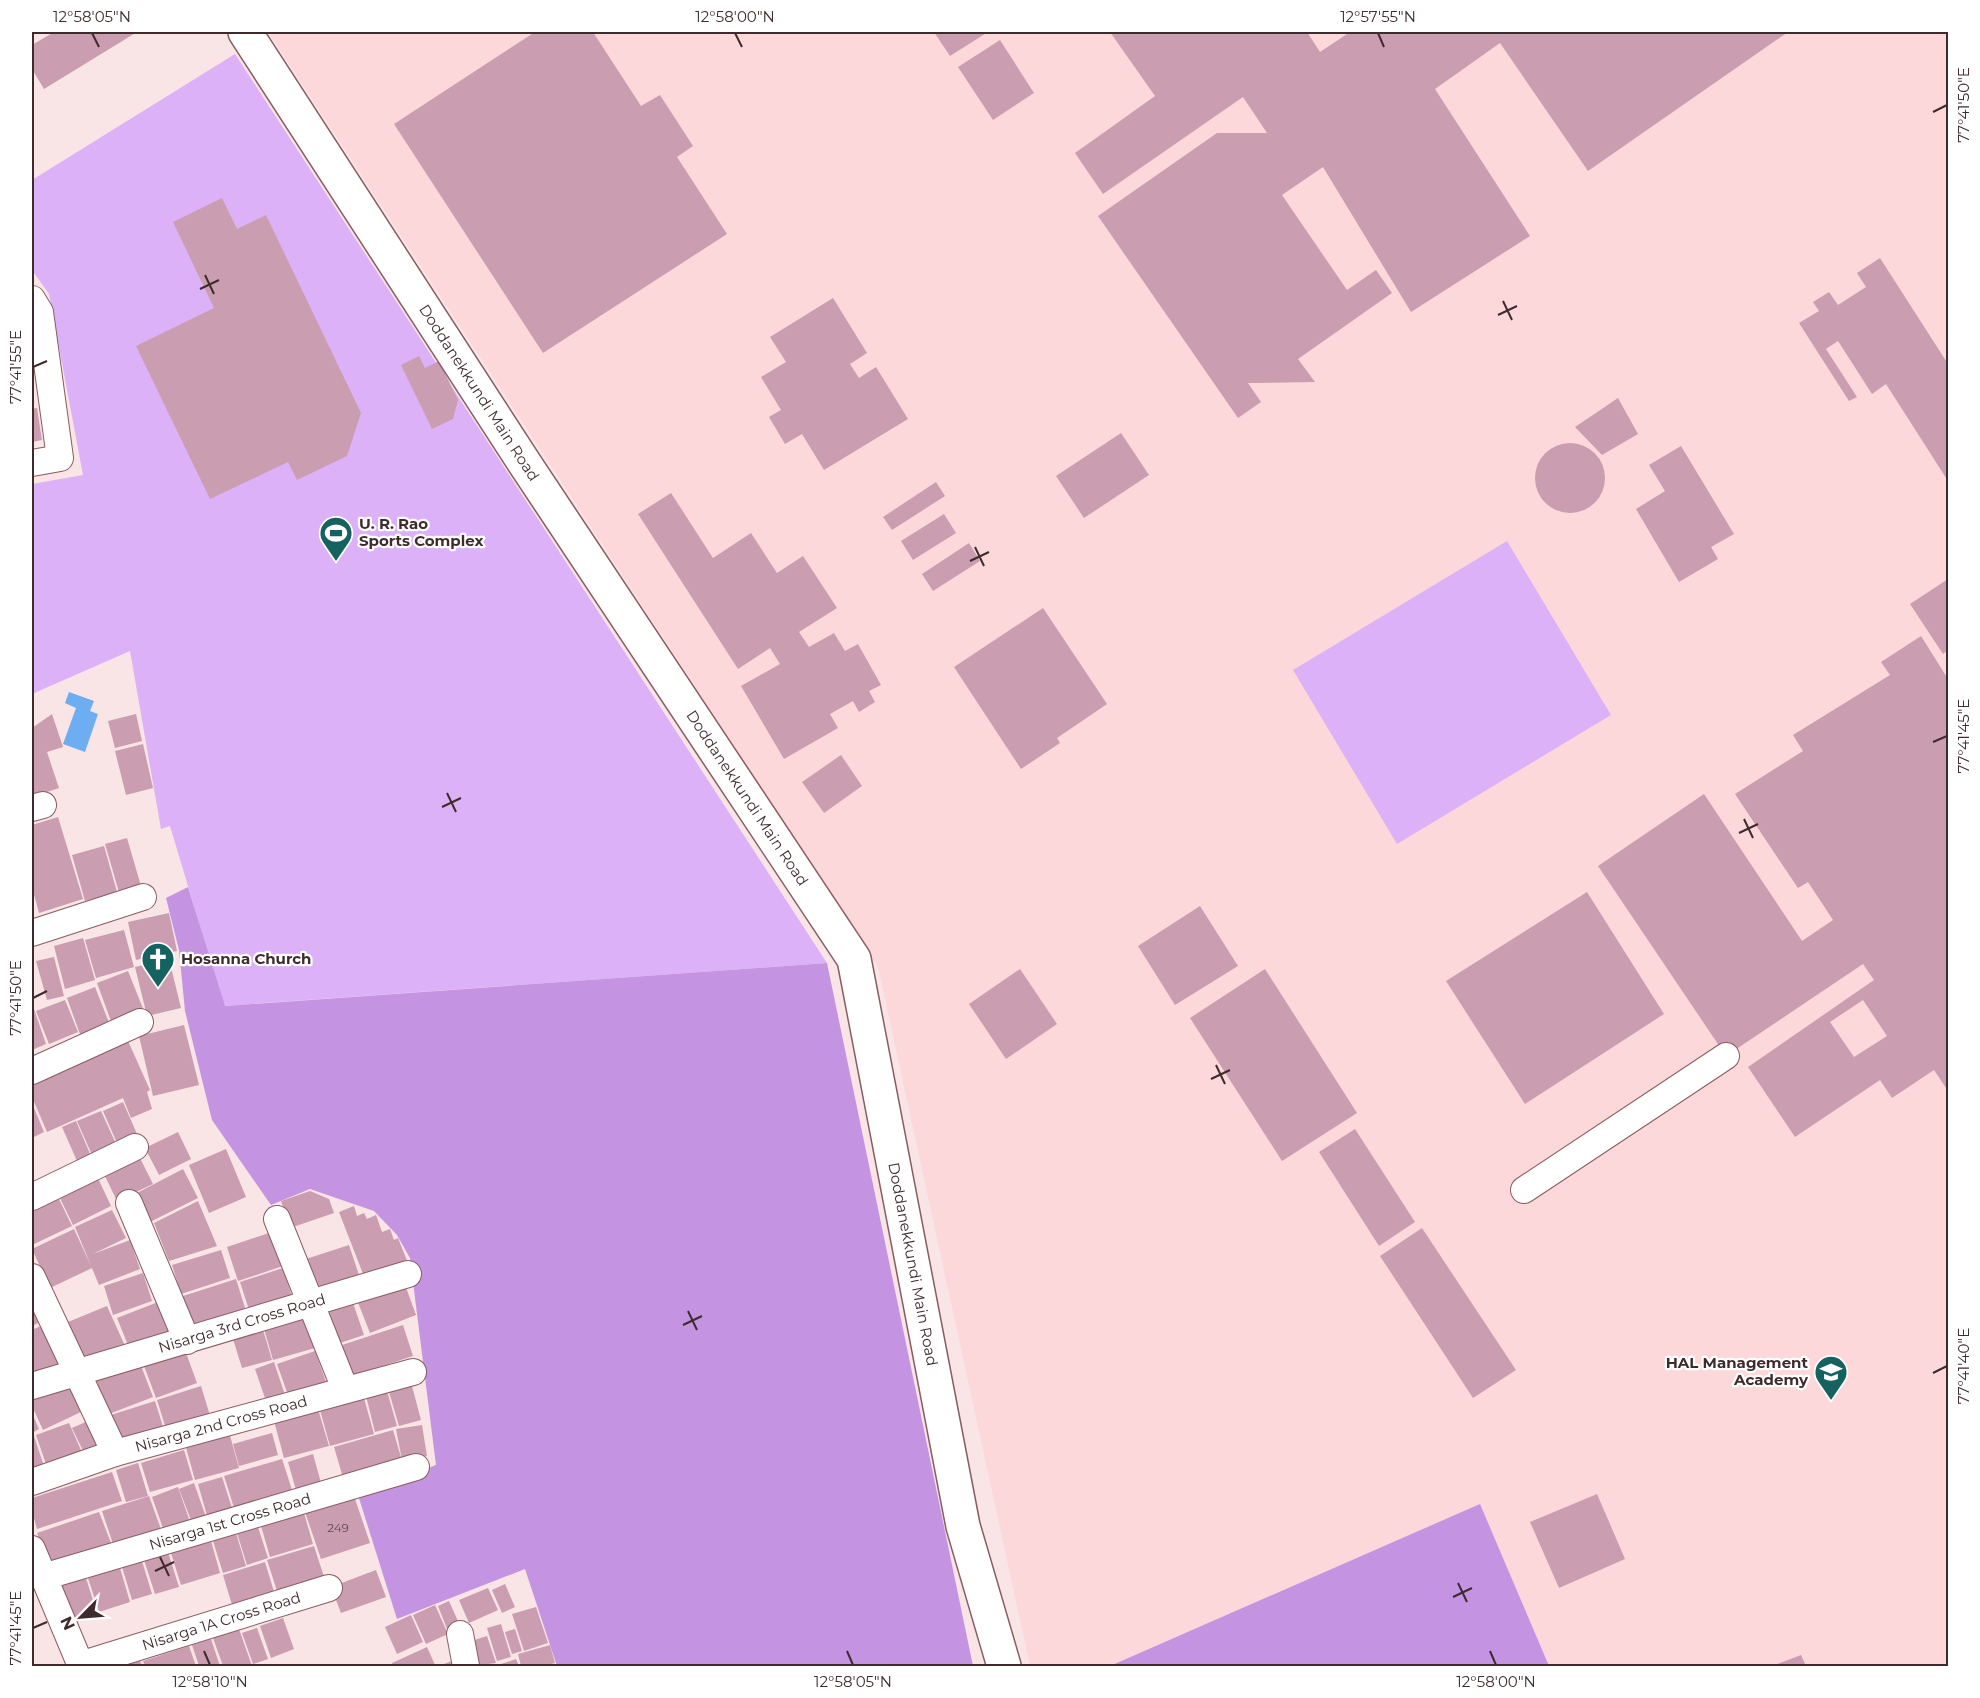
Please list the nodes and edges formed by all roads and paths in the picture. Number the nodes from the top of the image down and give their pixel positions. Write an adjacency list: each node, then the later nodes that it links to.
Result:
1 (245, 32): 31 (street, Doddanekkundi Main Road)
2 (34, 308): 3 (street)
3 (32, 463)
4 (143, 897): 5 (street)
5 (32, 933)
6 (140, 1022): 8 (street)
7 (1726, 1056): 10 (street)
8 (32, 1071)
9 (135, 1147): 11 (street)
10 (1524, 1190)
11 (32, 1197)
12 (129, 1203): 17 (street)
13 (278, 1219): 16 (street)
14 (408, 1274): 16 (street, Nisarga 3rd Cross Road)
15 (32, 1277): 18 (street)
16 (312, 1303): 17 (street, Nisarga 3rd Cross Road); 21 (street)
17 (187, 1341): 18 (street, Nisarga 3rd Cross Road)
18 (76, 1371): 20 (street, Nisarga 3rd Cross Road); 22 (street)
19 (413, 1372): 21 (street, Nisarga 2nd Cross Road)
20 (32, 1386)
21 (345, 1389): 22 (street, Nisarga 2nd Cross Road)
22 (115, 1453): 24 (street, Nisarga 2nd Cross Road)
23 (416, 1467): 26 (street, Nisarga 1st Cross Road)
24 (32, 1482)
25 (32, 1549): 26 (street)
26 (44, 1577): 29 (street)
27 (329, 1588): 29 (street, Nisarga 1A Cross Road)
28 (460, 1634): 30 (street)
29 (80, 1666)
30 (466, 1666)
31 (1004, 1666)

